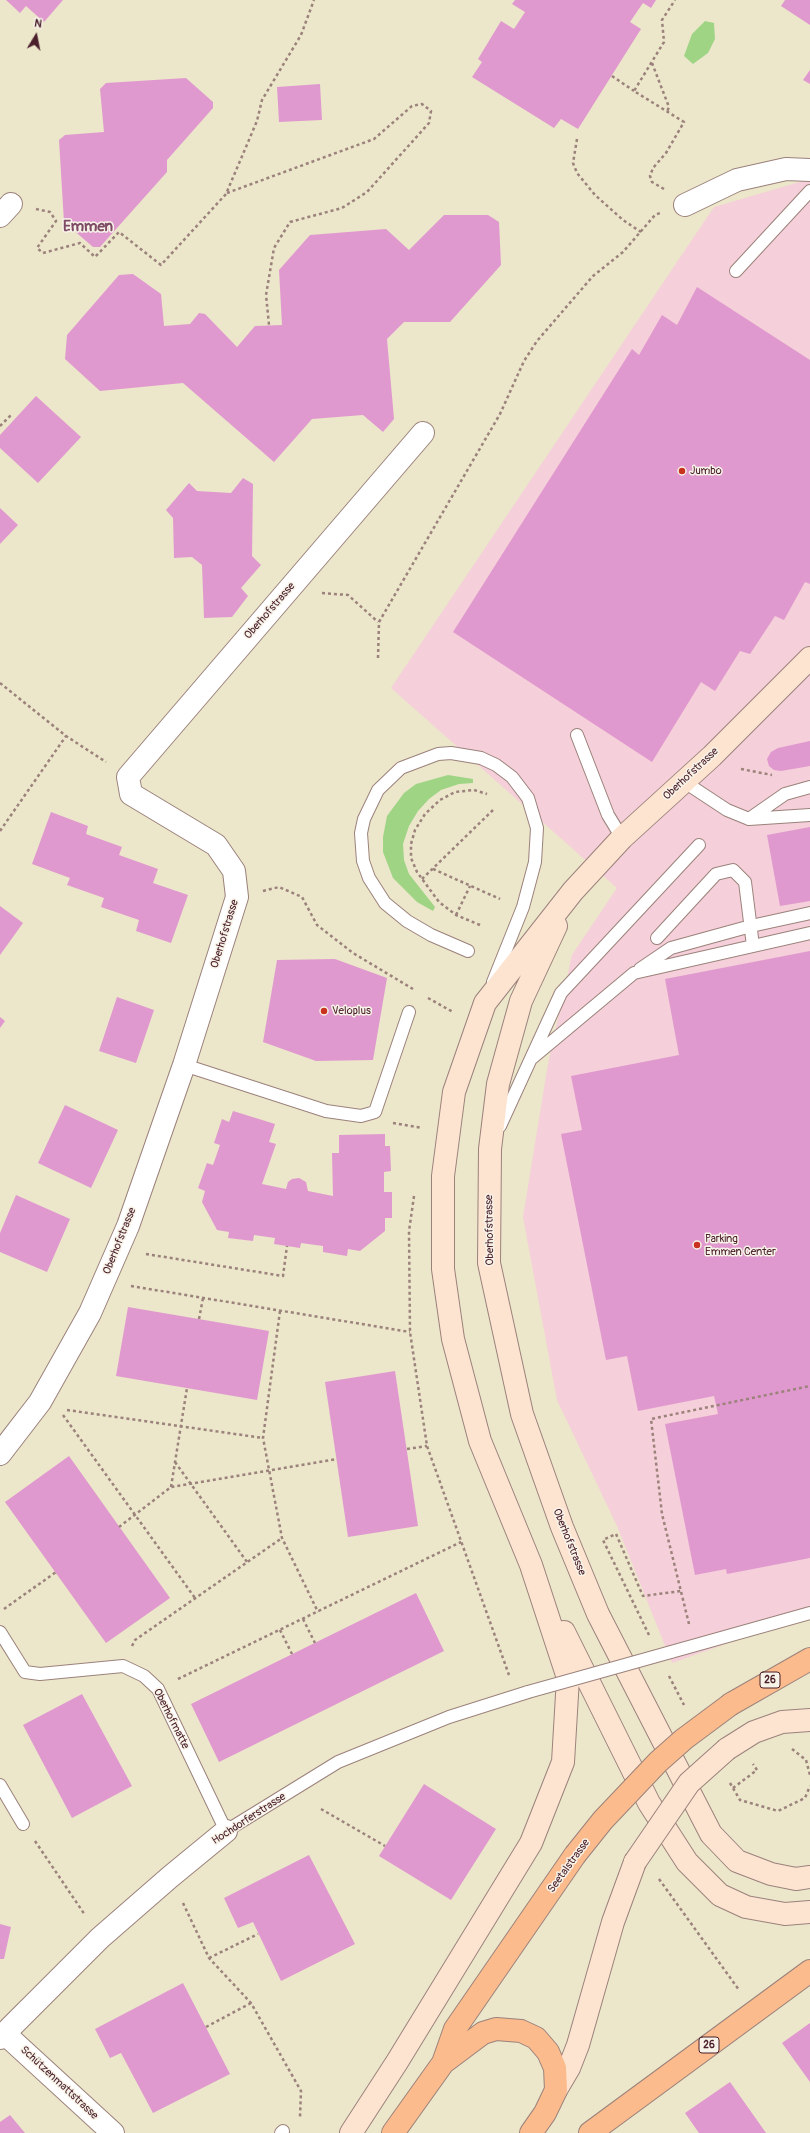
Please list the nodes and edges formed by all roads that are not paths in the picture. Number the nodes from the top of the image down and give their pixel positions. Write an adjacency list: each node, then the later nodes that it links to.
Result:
1 (810, 170): 3 (street)
2 (810, 191): 4 (lane)
3 (685, 205)
4 (736, 271)
5 (423, 433): 25 (street, Oberhofstrasse)
6 (810, 658): 8 (street, Oberhofstrasse)
7 (577, 735): 12 (lane)
8 (683, 782): 11 (lane); 12 (street, Oberhofstrasse)
9 (810, 786): 11 (lane)
10 (810, 815): 11 (lane)
11 (749, 819)
12 (622, 838): 14 (street, Oberhofstrasse)
13 (699, 845): 24 (lane)
14 (573, 891): 22 (street, Oberhofstrasse); 26 (street, Oberhofstrasse)
15 (810, 914): 16 (lane)
16 (751, 926): 18 (lane); 19 (lane); 21 (lane)
17 (810, 933): 19 (lane)
18 (657, 938)
19 (753, 946): 21 (lane)
20 (468, 950): 22 (lane)
21 (634, 973): 24 (lane)
22 (485, 1003): 28 (street, Oberhofstrasse)
23 (409, 1012): 25 (lane)
24 (527, 1062): 26 (lane)
25 (184, 1065): 27 (street, Oberhofstrasse)
26 (490, 1149): 36 (street, Oberhofstrasse)
27 (0, 1454)
28 (531, 1564): 37 (street); 43 (street)
29 (810, 1613): 35 (lane, Hochdorferstrasse, bridge)
30 (0, 1632): 35 (lane, Oberhofmatte)
31 (810, 1659): 40 (main road, Seetalstrasse / 26, bridge)
32 (810, 1720): 41 (street, bridge)
33 (0, 1785): 34 (lane)
34 (23, 1824)
35 (226, 1832): 39 (street, Hochdorferstrasse)
36 (810, 1877)
37 (810, 1912)
38 (810, 1971): 46 (main road, 26)
39 (2, 2035): 42 (street, Schützenmattstrasse)
40 (443, 2063): 41 (main road); 44 (main road, Seetalstrasse / 26)
41 (556, 2090): 45 (main road)
42 (113, 2133)
43 (351, 2133)
44 (393, 2133)
45 (531, 2133)
46 (590, 2133)

